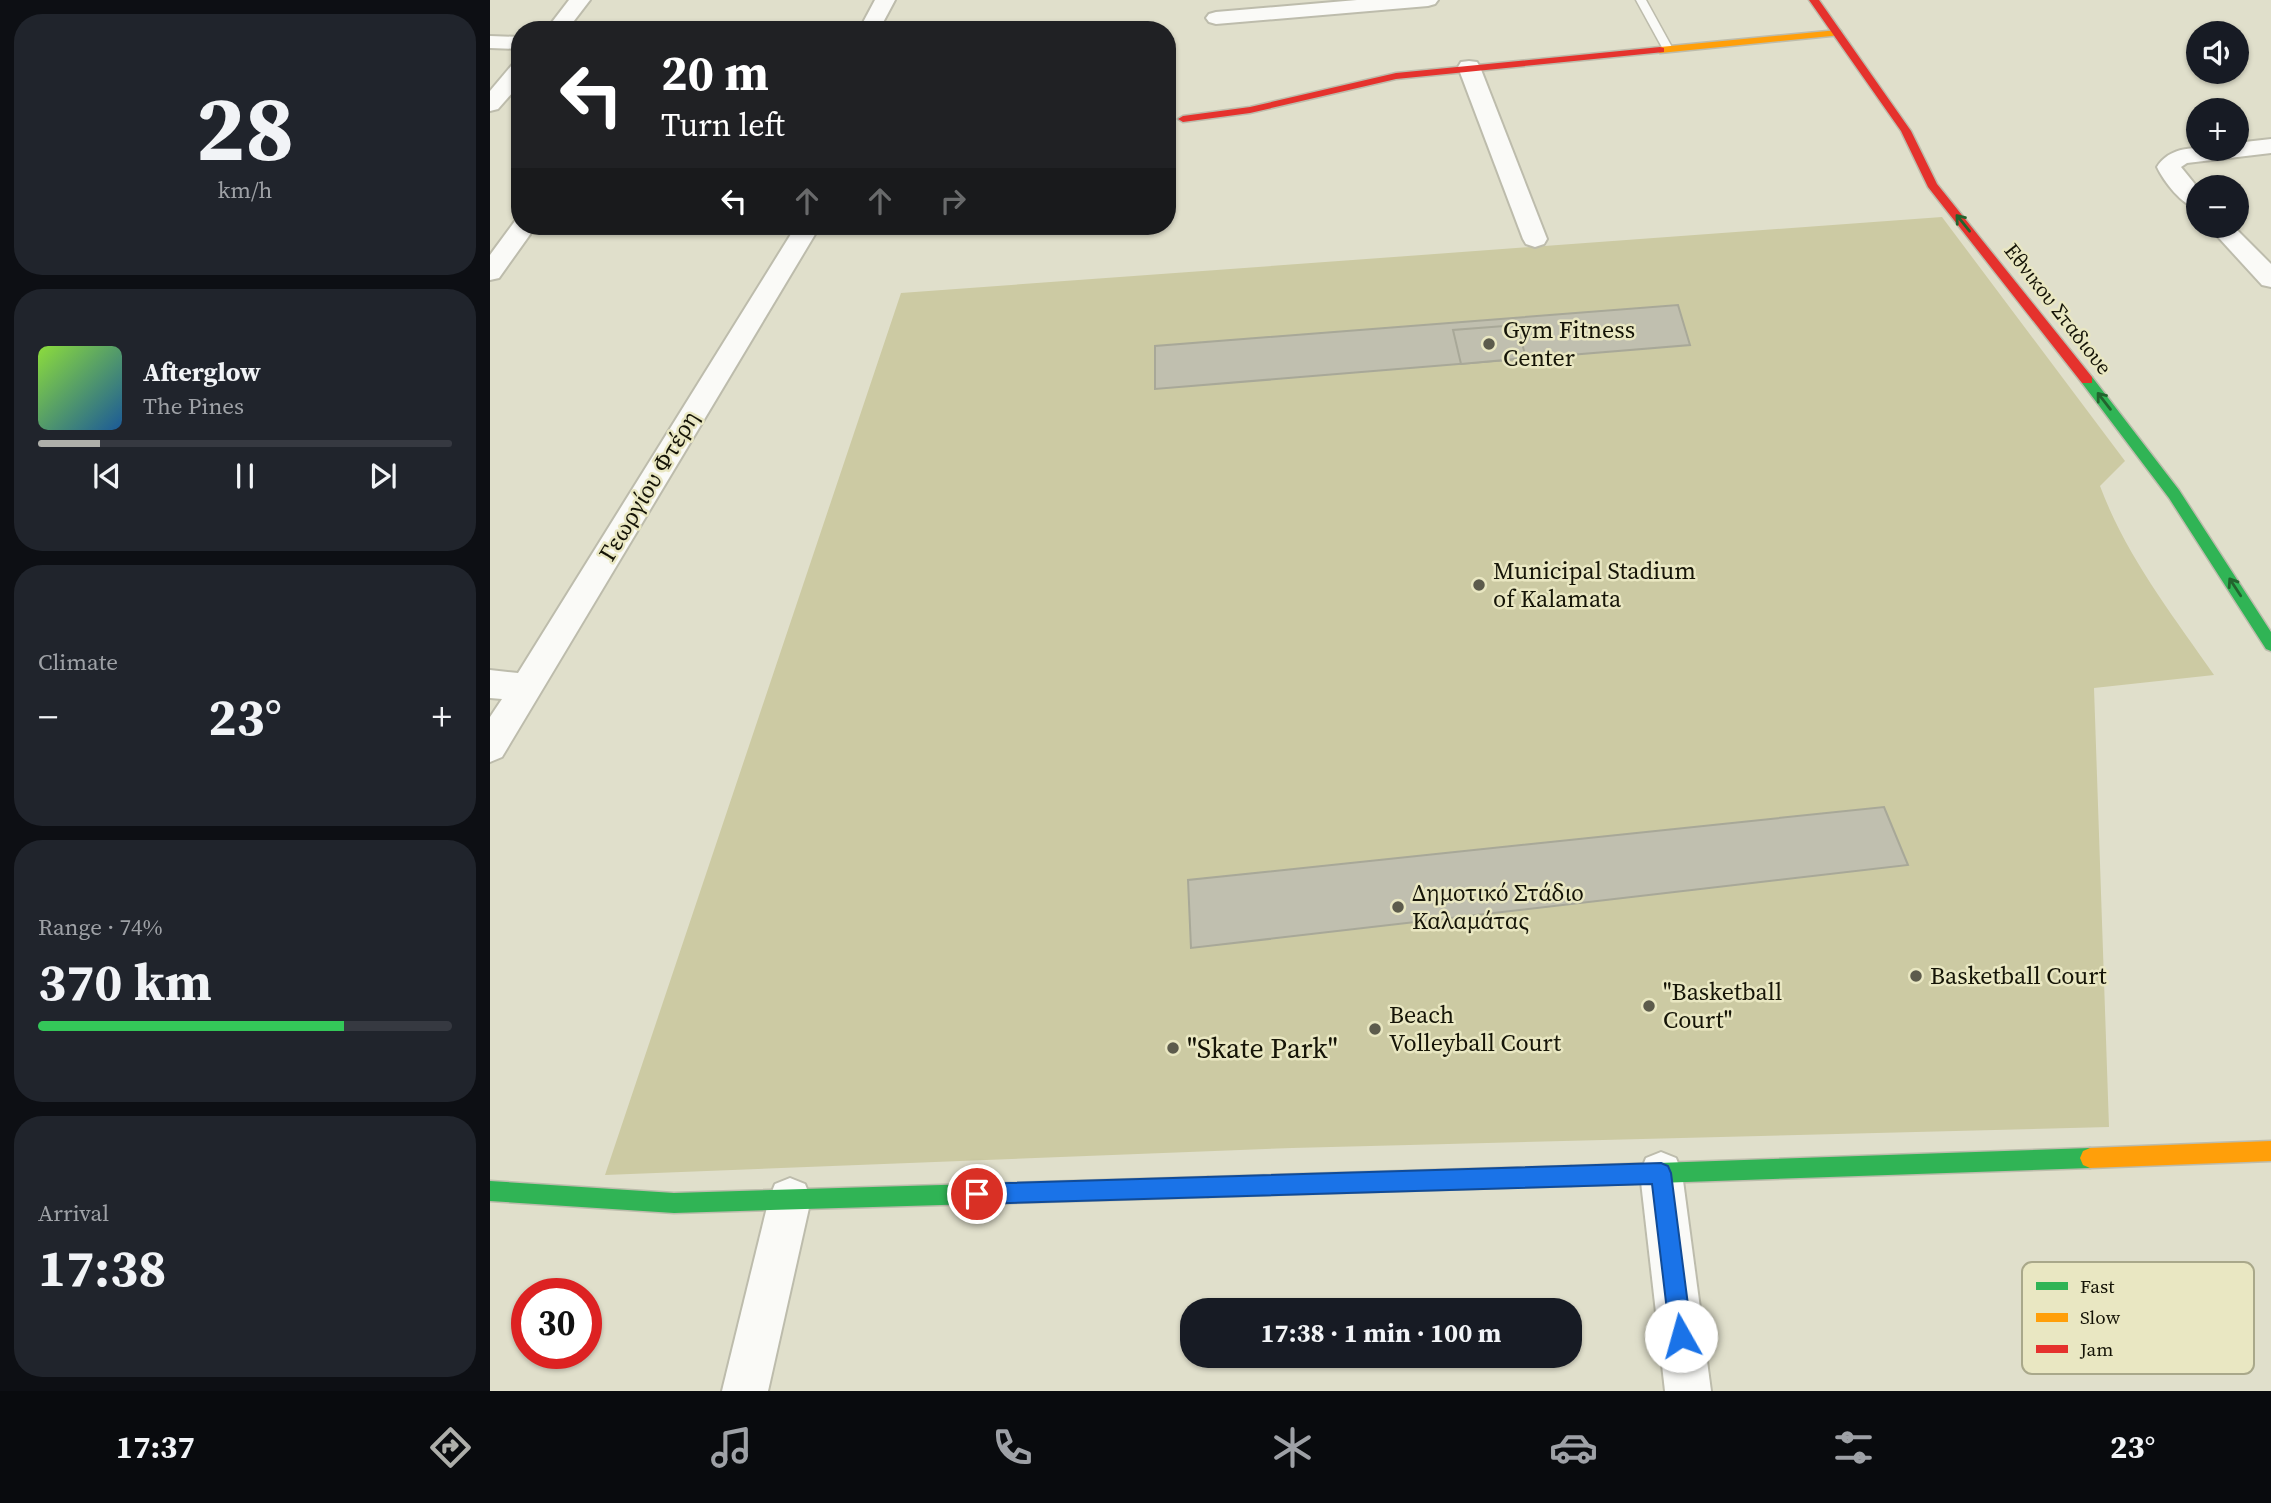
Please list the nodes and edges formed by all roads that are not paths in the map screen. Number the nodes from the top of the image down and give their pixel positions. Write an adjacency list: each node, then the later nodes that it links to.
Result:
1 (580, 0): 7 (street)
2 (885, 0): 8 (street)
3 (1428, 0): 6 (street)
4 (1641, 0): 12 (lane)
5 (1814, 0): 9 (street, Εθνικου Σταδιουe)
6 (1216, 18)
7 (563, 21)
8 (874, 21)
9 (1838, 33): 12 (street); 25 (street, Εθνικου Σταδιουe, one-way to 9)
10 (490, 42): 11 (street)
11 (511, 43)
12 (1668, 48): 13 (street)
13 (1469, 67): 16 (street); 22 (street)
14 (511, 80): 15 (street)
15 (490, 104)
16 (1183, 119)
17 (2271, 146): 18 (street)
18 (2186, 189)
19 (517, 235): 23 (street)
20 (803, 235): 27 (street, Γεωργίου Φτέρη)
21 (2232, 238): 24 (street)
22 (1535, 239)
23 (490, 272)
24 (2271, 279)
25 (2271, 645)
26 (490, 684): 27 (street)
27 (527, 687): 28 (street, Γεωργίου Φτέρη)
28 (490, 747)
29 (2271, 1151): 30 (street)
30 (1661, 1173): 32 (street); 34 (street)
31 (490, 1191): 32 (street)
32 (790, 1199): 33 (street)
33 (745, 1391)
34 (1688, 1391)

